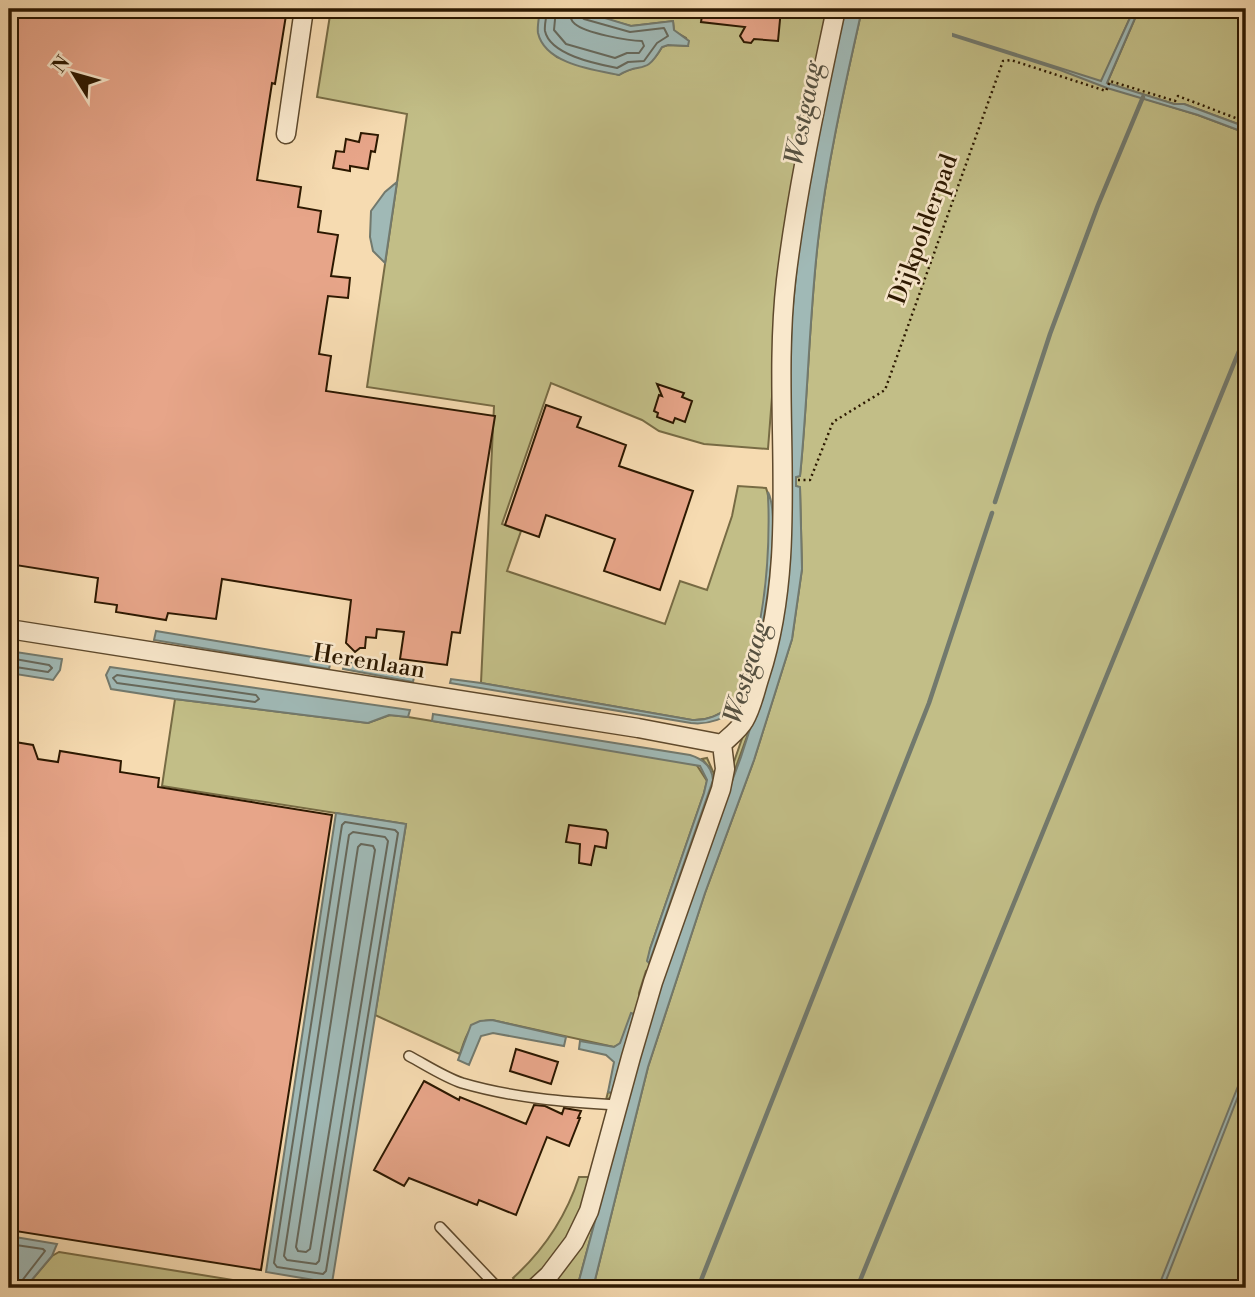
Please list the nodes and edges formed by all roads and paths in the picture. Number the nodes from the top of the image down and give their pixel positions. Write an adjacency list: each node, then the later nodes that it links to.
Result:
1 (304, 9): 4 (street)
2 (836, 9): 7 (street)
3 (1246, 122): 5 (path, Dijkpolderpad)
4 (286, 134)
5 (803, 480)
6 (9, 629): 7 (street, Herenlaan)
7 (722, 744): 9 (street)
8 (409, 1056): 9 (lane)
9 (617, 1105): 12 (street)
10 (440, 1227): 11 (lane)
11 (498, 1288)
12 (535, 1288)

